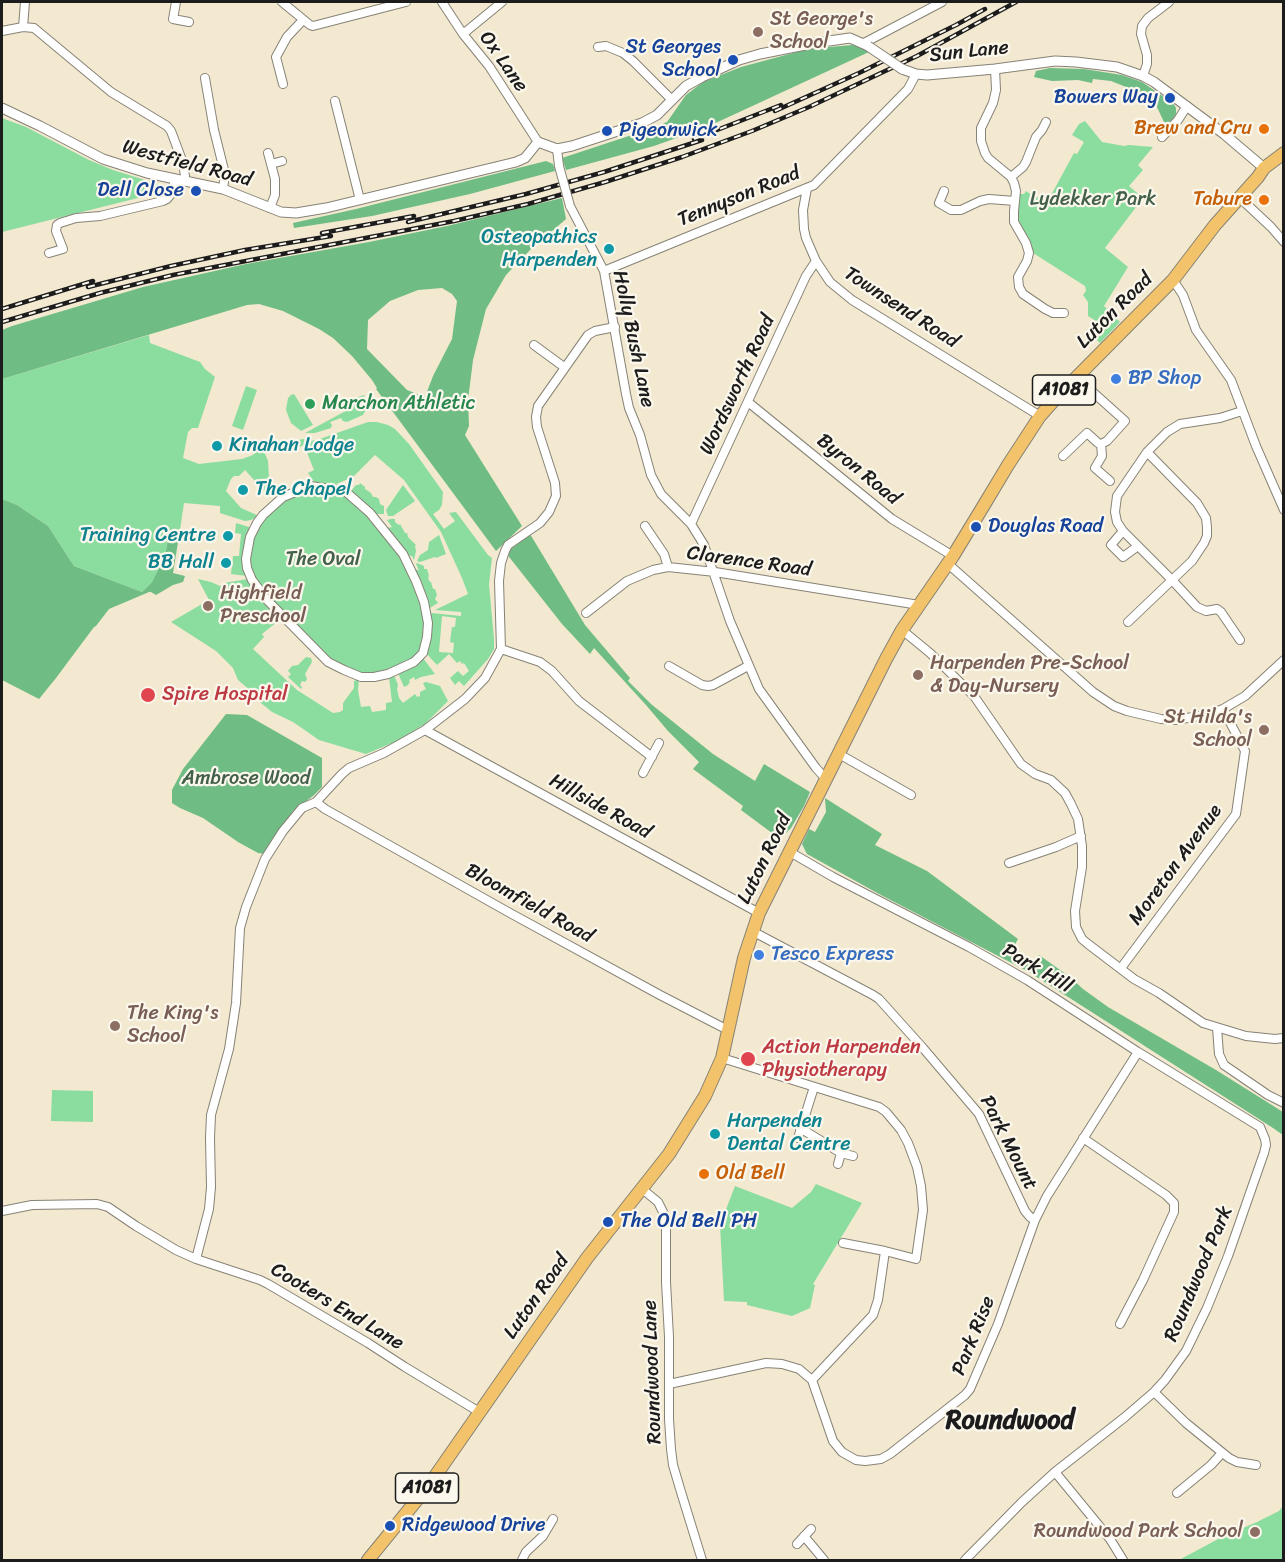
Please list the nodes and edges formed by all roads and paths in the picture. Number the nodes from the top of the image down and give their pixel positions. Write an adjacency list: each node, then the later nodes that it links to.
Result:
1 (26, 2): 11 (street)
2 (176, 2): 10 (street)
3 (282, 2): 9 (street)
4 (406, 2): 9 (street)
5 (442, 2): 13 (street, Ox Lane)
6 (502, 2): 13 (street)
7 (942, 2): 14 (street)
8 (1169, 2): 18 (street)
9 (303, 20): 20 (street)
10 (189, 22)
11 (23, 27): 12 (street); 35 (street)
12 (2, 31)
13 (463, 34): 27 (street, Ox Lane)
14 (866, 44): 17 (street, Sun Lane, bridge); 21 (street, Sun Lane)
15 (598, 47): 21 (street)
16 (995, 69): 17 (street, Sun Lane); 18 (street, Sun Lane); 34 (street)
17 (916, 74): 36 (street, Tennyson Road)
18 (1143, 76): 23 (street, Sun Lane)
19 (205, 78): 37 (street)
20 (283, 84)
21 (672, 100): 28 (street, Sun Lane)
22 (335, 101): 40 (street)
23 (1187, 106): 26 (street); 33 (street, Sun Lane)
24 (2, 108): 35 (street, Westfield Road)
25 (1046, 122): 34 (street)
26 (1162, 137)
27 (538, 142): 28 (street); 40 (street, Westfield Road)
28 (557, 149): 46 (street, Holly Bush Lane, bridge)
29 (268, 153): 32 (street)
30 (1284, 153): 33 (main road, A1081)
31 (282, 161): 32 (street)
32 (271, 164): 42 (street)
33 (1264, 168): 39 (main road, A1081)
34 (1011, 177): 41 (street)
35 (180, 179): 37 (street, Westfield Road); 44 (street)
36 (807, 188): 45 (street, Townsend Road); 46 (street, Tennyson Road)
37 (223, 189): 42 (street, Westfield Road)
38 (944, 191): 41 (street)
39 (1240, 198): 43 (street); 47 (main road, Luton Road / A1081)
40 (360, 200): 42 (street, Westfield Road)
41 (1015, 201): 48 (street)
42 (270, 208)
43 (1284, 242)
44 (49, 253)
45 (816, 261): 53 (street, Wordsworth Road); 55 (street, Townsend Road)
46 (604, 271): 49 (street, Holly Bush Lane)
47 (1173, 280): 52 (main road, Luton Road / A1081); 54 (street)
48 (1064, 313)
49 (615, 327): 51 (street); 61 (street, Holly Bush Lane)
50 (534, 345): 51 (street)
51 (564, 367): 75 (street)
52 (1076, 377): 55 (main road, Luton Road / A1081); 56 (street)
53 (748, 402): 61 (street, Wordsworth Road); 65 (street, Byron Road)
54 (1242, 411): 57 (street); 60 (street)
55 (1040, 416): 65 (main road, Luton Road / A1081)
56 (1101, 444): 58 (street); 59 (street)
57 (1147, 452): 63 (street); 69 (street)
58 (1063, 456)
59 (1110, 481)
60 (1284, 510)
61 (692, 524): 67 (street, Holly Bush Lane)
62 (645, 526): 66 (street)
63 (1123, 531): 64 (street); 64 (street)
64 (1138, 546): 69 (street)
65 (950, 559): 70 (main road, Luton Road / A1081); 79 (street)
66 (668, 567): 67 (street, Clarence Road); 71 (street, Clarence Road)
67 (715, 572): 70 (street, Clarence Road); 78 (street, Holly Bush Lane)
68 (250, 577): 68 (street)
69 (1172, 580): 72 (street); 74 (street)
70 (918, 605): 73 (main road, Luton Road / A1081)
71 (586, 613)
72 (1128, 622)
73 (902, 630): 82 (main road, Luton Road / A1081); 88 (street)
74 (1240, 640)
75 (501, 649): 80 (street); 83 (street)
76 (1284, 660): 79 (street)
77 (669, 666): 78 (street)
78 (748, 666): 85 (street, Holly Bush Lane)
79 (1223, 709): 93 (street, Moreton Avenue)
80 (425, 730): 87 (street); 91 (street, Hillside Road)
81 (659, 743): 83 (street)
82 (838, 754): 85 (main road, Luton Road / A1081); 86 (street)
83 (652, 757): 84 (street)
84 (644, 773)
85 (826, 779): 89 (main road, Luton Road / A1081)
86 (911, 795)
87 (316, 802): 95 (street, Bloomfield Road); 113 (street)
88 (1081, 836): 90 (street); 93 (street)
89 (790, 852): 91 (main road, Luton Road / A1081); 97 (street, Park Hill)
90 (1009, 863)
91 (759, 913): 92 (main road, Luton Road / A1081)
92 (752, 931): 95 (main road, Luton Road / A1081); 110 (street, Park Mount)
93 (1121, 968): 94 (street)
94 (1217, 1028): 96 (street); 100 (street)
95 (729, 1029): 98 (main road, Luton Road / A1081)
96 (1284, 1038)
97 (1138, 1052): 101 (street, Park Hill); 104 (street, Park Rise)
98 (722, 1058): 99 (street); 108 (main road, Luton Road / A1081)
99 (814, 1087): 102 (street); 112 (street)
100 (1284, 1102)
101 (1260, 1127): 117 (street, Roundwood Park)
102 (801, 1128): 103 (street); 105 (street)
103 (798, 1138)
104 (1083, 1138): 110 (street, Park Rise); 114 (street)
105 (841, 1153): 106 (street); 107 (street)
106 (853, 1156)
107 (838, 1164)
108 (641, 1188): 116 (street, Roundwood Lane); 118 (main road, Luton Road / A1081)
109 (2, 1211): 113 (street, Cooters End Lane)
110 (1035, 1220): 115 (street, Park Rise)
111 (843, 1244): 112 (street)
112 (885, 1251): 115 (street)
113 (196, 1259): 118 (street, Cooters End Lane)
114 (1120, 1324)
115 (812, 1380): 116 (street)
116 (669, 1384): 129 (street, Roundwood Lane)
117 (1154, 1392): 119 (street); 121 (street, Roundwood Park)
118 (481, 1413): 127 (main road, Luton Road / A1081)
119 (1222, 1453): 120 (street); 122 (street)
120 (1256, 1465)
121 (1055, 1472): 131 (street, Roundwood Park); 132 (street)
122 (1177, 1492)
123 (553, 1519): 128 (street)
124 (811, 1529): 125 (street)
125 (804, 1536): 126 (street); 130 (street)
126 (797, 1544)
127 (368, 1560)
128 (522, 1560)
129 (702, 1560)
130 (824, 1560)
131 (965, 1560)
132 (1123, 1560)

